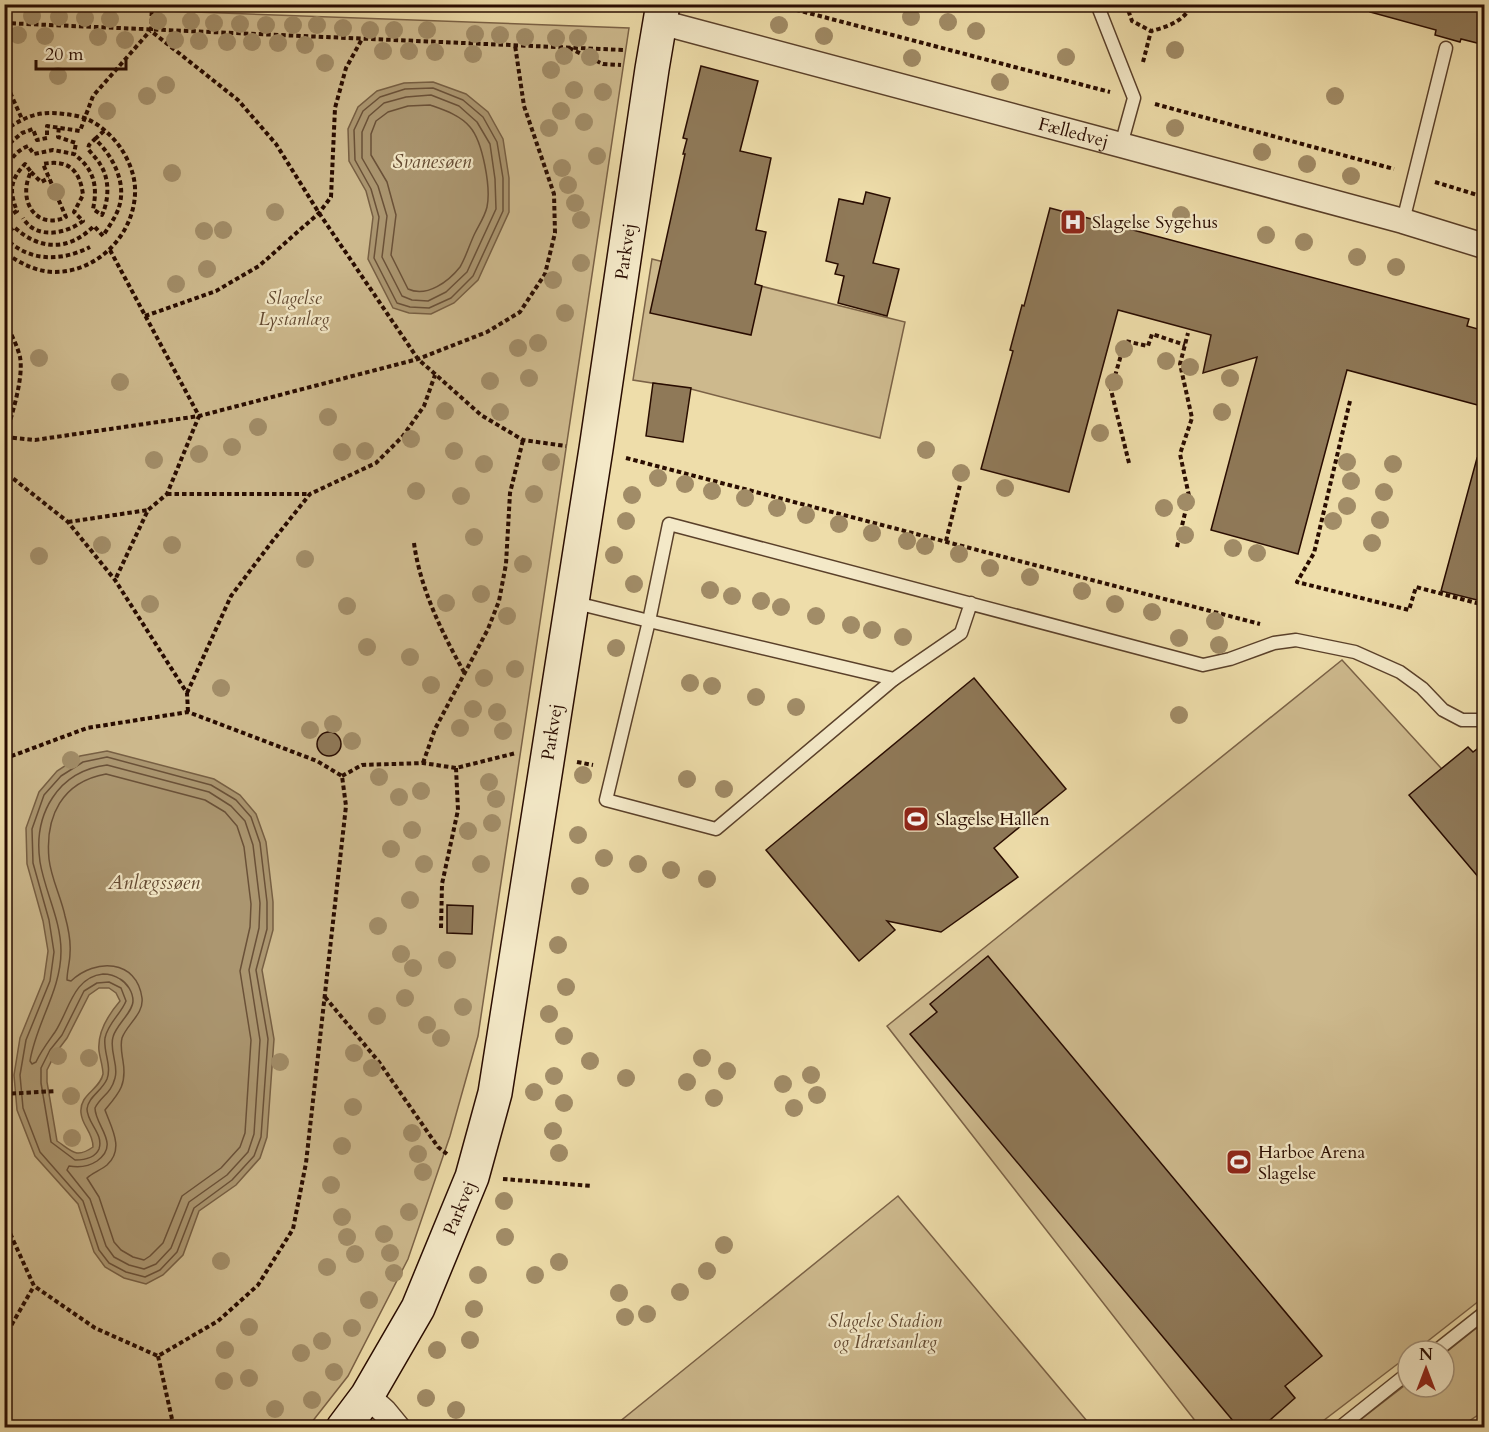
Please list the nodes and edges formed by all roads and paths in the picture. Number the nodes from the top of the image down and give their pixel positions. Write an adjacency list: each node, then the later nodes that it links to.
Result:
1 (152, 4): 7 (path)
2 (1098, 4): 21 (lane)
3 (1126, 4): 4 (path)
4 (1192, 4)
5 (662, 13): 13 (street, Parkvej); 21 (street, Fælledvej)
6 (4, 23): 7 (path)
7 (151, 31): 8 (path); 16 (path); 28 (path)
8 (362, 39): 9 (path); 28 (path)
9 (515, 45): 10 (path); 40 (path)
10 (566, 47): 11 (path); 13 (path)
11 (603, 48)
12 (1446, 48): 30 (lane)
13 (652, 69): 46 (street, Parkvej)
14 (4, 79): 15 (path)
15 (22, 118): 16 (path); 19 (path)
16 (85, 118): 17 (path); 18 (path)
17 (59, 126): 22 (path); 23 (path)
18 (105, 130): 20 (path); 34 (path)
19 (4, 131)
20 (95, 139): 23 (path); 31 (path)
21 (1121, 145): 30 (street, Fælledvej)
22 (4, 148)
23 (74, 154): 24 (path)
24 (4, 170)
25 (31, 171): 26 (path); 26 (path); 27 (path)
26 (49, 178): 29 (path)
27 (4, 210)
28 (319, 213): 36 (path); 40 (path)
29 (23, 218)
30 (1403, 221): 32 (street, Fælledvej)
31 (4, 236): 33 (path)
32 (1485, 246)
33 (90, 247)
34 (110, 250): 35 (path); 36 (path)
35 (4, 252)
36 (145, 316): 43 (path)
37 (4, 322): 44 (path)
38 (1188, 333): 39 (path)
39 (1185, 345): 47 (path); 56 (path)
40 (418, 359): 41 (path); 43 (path)
41 (435, 375): 45 (path); 51 (path)
42 (1350, 401): 60 (path)
43 (199, 416): 44 (path); 50 (path)
44 (5, 438)
45 (523, 440): 46 (path); 63 (path)
46 (596, 449): 54 (path); 58 (street, Parkvej)
47 (1129, 463)
48 (4, 467): 53 (path)
49 (960, 485): 54 (path)
50 (167, 494): 51 (path); 52 (path)
51 (310, 494): 65 (path)
52 (148, 510): 53 (path); 57 (path)
53 (68, 522): 57 (path)
54 (946, 541): 62 (path)
55 (414, 543): 63 (path)
56 (1177, 548)
57 (115, 580): 65 (path)
58 (571, 602): 61 (lane); 70 (street, Parkvej)
59 (971, 603): 61 (lane); 62 (lane); 64 (lane)
60 (1485, 605)
61 (649, 621): 64 (lane); 72 (lane)
62 (1296, 640): 67 (lane)
63 (464, 673): 71 (path)
64 (894, 679): 72 (lane)
65 (187, 693): 66 (path)
66 (188, 712): 69 (path); 75 (path)
67 (1485, 720)
68 (4, 748): 69 (path)
69 (9, 757): 74 (path)
70 (546, 758): 72 (path); 73 (path); 80 (street, Parkvej)
71 (423, 763): 73 (path); 75 (path)
72 (614, 767)
73 (456, 768): 76 (path)
74 (4, 769)
75 (342, 776): 77 (path)
76 (441, 928)
77 (324, 996): 80 (path); 87 (path)
78 (56, 1091): 79 (path)
79 (5, 1094)
80 (472, 1177): 81 (path); 89 (street, Parkvej)
81 (592, 1186)
82 (4, 1220): 83 (path)
83 (34, 1286): 85 (path); 87 (path)
84 (1485, 1313): 86 (lane)
85 (4, 1338)
86 (1451, 1339)
87 (158, 1356): 90 (path)
88 (1396, 1383): 93 (lane)
89 (367, 1396): 91 (street, Parkvej); 92 (street)
90 (174, 1428)
91 (344, 1428)
92 (398, 1428)
93 (1339, 1428)

